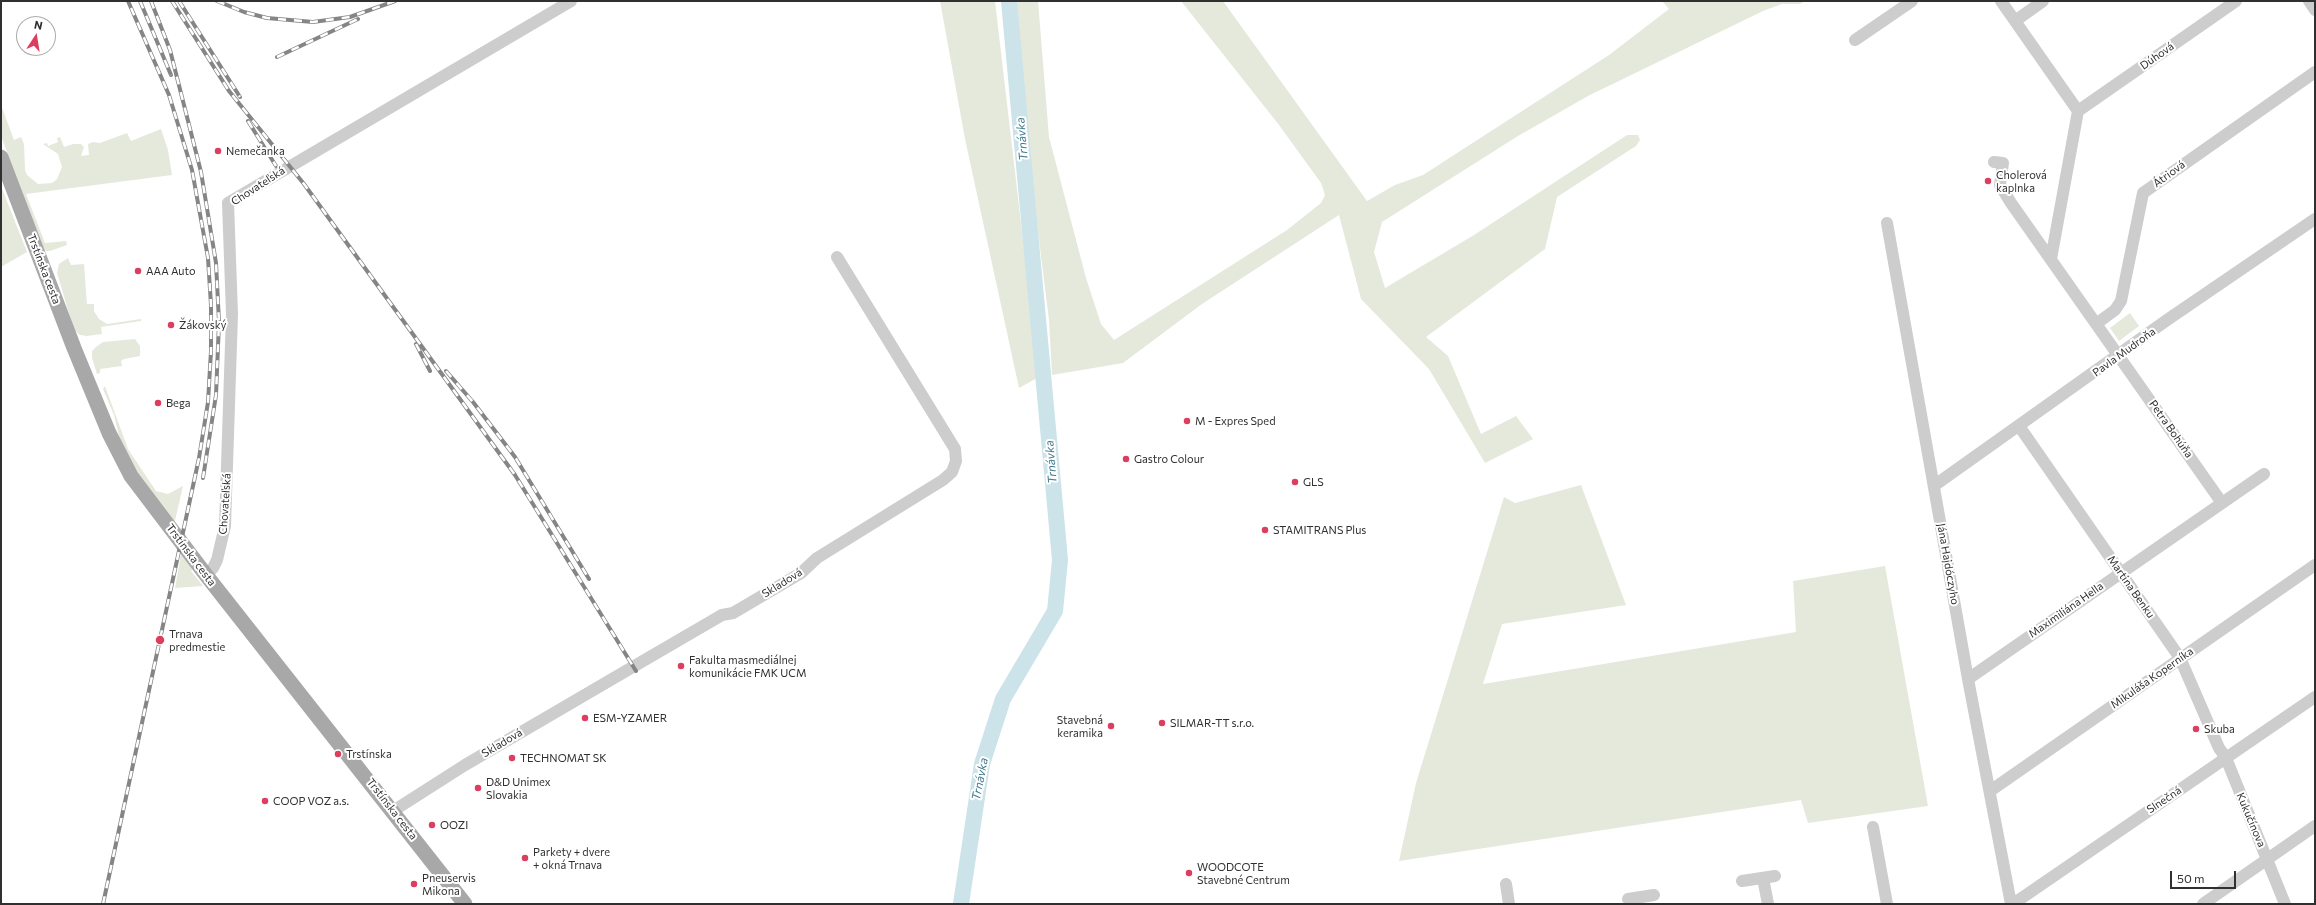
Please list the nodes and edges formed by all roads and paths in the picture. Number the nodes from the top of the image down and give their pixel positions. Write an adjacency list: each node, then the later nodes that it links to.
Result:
1 (571, 1): 26 (street, Chovateľská)
2 (1912, 1): 9 (street)
3 (2001, 1): 8 (street)
4 (2043, 1): 8 (street)
5 (2236, 1): 11 (street, Dúhová)
6 (2309, 1): 7 (street)
7 (2315, 10)
8 (2014, 21): 11 (street)
9 (1855, 40)
10 (2315, 72): 18 (street, Átriová)
11 (2078, 110): 17 (street)
12 (1, 157): 26 (main road, Trstínska cesta)
13 (1994, 162): 17 (street)
14 (2315, 219): 19 (street, Pavla Mudroňa)
15 (1887, 223): 22 (street, Jána Hajdóczyho)
16 (837, 257): 32 (street, Skladová)
17 (2051, 259): 18 (street)
18 (2096, 324): 19 (street)
19 (2119, 356): 20 (street, Pavla Mudroňa); 23 (street, Petra Bohúňa)
20 (2019, 426): 22 (street, Pavla Mudroňa); 25 (street, Martina Benku)
21 (2264, 474): 23 (street, Maximiliána Hella)
22 (1934, 485): 28 (street, Jána Hajdóczyho)
23 (2222, 503): 25 (street, Maximiliána Hella)
24 (2315, 565): 27 (street, Mikuláša Koperníka)
25 (2121, 572): 27 (street, Martina Benku); 28 (street, Maximiliána Hella)
26 (206, 575): 32 (main road, Trstínska cesta)
27 (2180, 658): 30 (street, Martina Benku); 31 (street, Mikuláša Koperníka)
28 (1968, 679): 31 (street, Jána Hajdóczyho)
29 (2315, 697): 30 (street, Slnečná)
30 (2226, 758): 35 (street, Kukučínova); 44 (street, Slnečná)
31 (1990, 791): 44 (street, Jána Hajdóczyho)
32 (393, 811): 40 (main road, Trstínska cesta)
33 (2315, 826): 35 (street)
34 (1873, 827): 43 (street)
35 (2267, 860): 45 (street); 46 (street, Kukučínova)
36 (1742, 882): 42 (street)
37 (1506, 884): 41 (street)
38 (1649, 898): 39 (street)
39 (1628, 899)
40 (465, 904)
41 (1509, 904)
42 (1768, 904)
43 (1886, 904)
44 (2012, 904)
45 (2203, 904)
46 (2286, 904)

